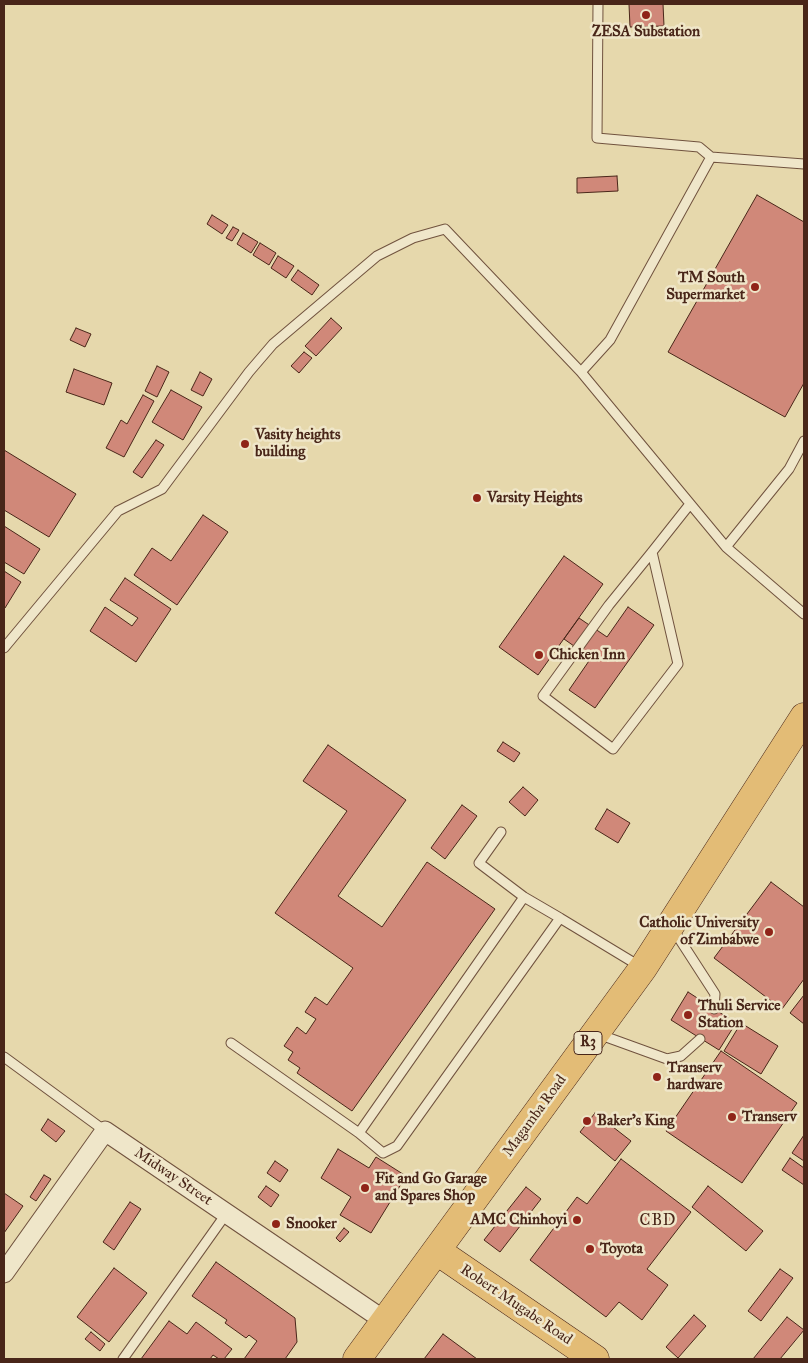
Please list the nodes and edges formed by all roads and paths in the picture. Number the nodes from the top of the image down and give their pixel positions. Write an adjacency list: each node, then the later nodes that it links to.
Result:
1 (598, 4): 2 (lane)
2 (711, 158): 3 (lane); 4 (lane)
3 (804, 164)
4 (581, 372): 6 (lane); 10 (lane)
5 (804, 441): 7 (lane)
6 (690, 504): 7 (lane); 8 (lane)
7 (726, 547): 9 (lane)
8 (652, 552): 8 (lane)
9 (804, 614)
10 (4, 648)
11 (804, 717): 15 (main road, Magamba Road / R3)
12 (501, 832): 13 (lane)
13 (524, 897): 14 (lane); 23 (lane)
14 (560, 918): 16 (lane); 23 (lane)
15 (670, 925): 16 (main road, Magamba Road / R3); 17 (lane)
16 (643, 968): 18 (main road, Magamba Road / R3)
17 (714, 1009)
18 (595, 1034): 19 (lane); 25 (main road, Magamba Road / R3)
19 (700, 1039)
20 (231, 1042): 23 (lane)
21 (4, 1056): 22 (lane)
22 (105, 1131): 24 (street, Midway Street); 26 (street)
23 (358, 1134)
24 (226, 1214): 27 (street, Midway Street); 29 (lane)
25 (437, 1251): 27 (main road, Magamba Road / R3); 28 (main road, Robert Mugabe Road)
26 (4, 1273)
27 (385, 1321): 30 (main road, Magamba Road / R3)
28 (583, 1353)
29 (123, 1359)
30 (357, 1359)

